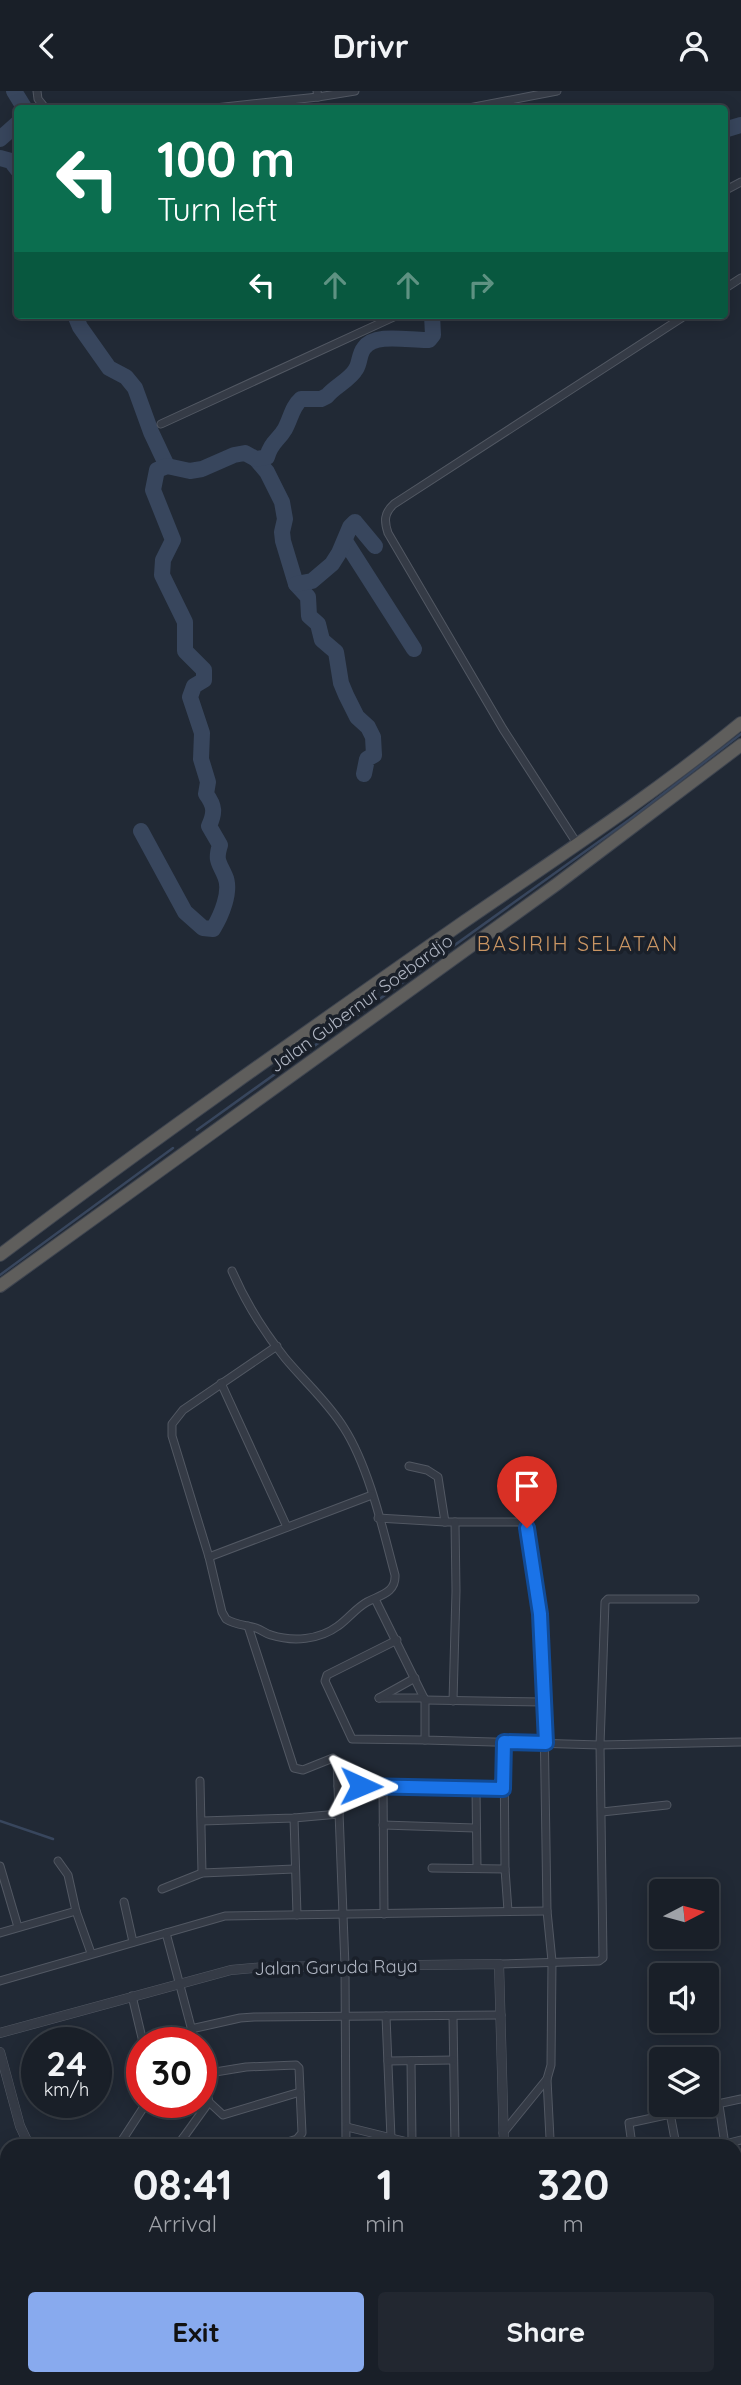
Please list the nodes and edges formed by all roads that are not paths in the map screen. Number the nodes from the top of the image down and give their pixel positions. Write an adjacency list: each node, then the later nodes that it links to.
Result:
1 (355, 91): 3 (street)
2 (557, 91): 5 (street)
3 (317, 94): 4 (street)
4 (236, 105)
5 (485, 105)
6 (389, 319): 8 (street)
7 (680, 319): 11 (street)
8 (161, 424)
9 (741, 723): 11 (highway, Jalan Gubernur Soebardjo)
10 (741, 745): 13 (highway, Jalan Gubernur Soebardjo)
11 (578, 845): 12 (highway, Jalan Gubernur Soebardjo)
12 (178, 1126): 13 (highway); 14 (highway, Jalan Gubernur Soebardjo)
13 (193, 1146): 16 (highway, Jalan Gubernur Soebardjo)
14 (0, 1255)
15 (232, 1271): 17 (street)
16 (0, 1286)
17 (277, 1346): 18 (street); 20 (street)
18 (221, 1383): 24 (street); 25 (street)
19 (409, 1466): 22 (street)
20 (372, 1495): 21 (street); 24 (street)
21 (378, 1518): 22 (street); 26 (street)
22 (444, 1522): 23 (street)
23 (454, 1522): 32 (street); 33 (street)
24 (287, 1527): 25 (street)
25 (209, 1557): 28 (street)
26 (375, 1599): 28 (street); 29 (street)
27 (695, 1599): 38 (street)
28 (248, 1626): 40 (street)
29 (397, 1640): 30 (street); 34 (street)
30 (415, 1678): 31 (street); 31 (street)
31 (425, 1699): 32 (street); 34 (street)
32 (453, 1701): 33 (street)
33 (544, 1702): 37 (street)
34 (425, 1740): 35 (street)
35 (504, 1742): 37 (street); 43 (street)
36 (741, 1742): 38 (street)
37 (546, 1743): 38 (street); 62 (street)
38 (600, 1745): 45 (street)
39 (200, 1781): 48 (street)
40 (338, 1786): 41 (street); 46 (street)
41 (383, 1786): 42 (street); 49 (street)
42 (476, 1789): 43 (street); 50 (street)
43 (503, 1789): 55 (street)
44 (667, 1805): 45 (street)
45 (602, 1812): 71 (street)
46 (339, 1814): 47 (street); 63 (street)
47 (294, 1818): 48 (street); 56 (street)
48 (202, 1821): 57 (street)
49 (383, 1825): 50 (street); 64 (street)
50 (475, 1828): 53 (street)
51 (58, 1861): 60 (street)
52 (0, 1865): 66 (street)
53 (477, 1867): 54 (street); 55 (street)
54 (432, 1868)
55 (505, 1869): 61 (street)
56 (294, 1870): 57 (street); 65 (street)
57 (202, 1874): 58 (street)
58 (162, 1889)
59 (124, 1902): 69 (street)
60 (76, 1911): 66 (street); 70 (street)
61 (508, 1911): 62 (street); 64 (street)
62 (547, 1911): 71 (street)
63 (343, 1914): 64 (street); 65 (street); 73 (street)
64 (384, 1914)
65 (297, 1915): 68 (street)
66 (18, 1927): 67 (street)
67 (0, 1933)
68 (166, 1933): 69 (street); 75 (street)
69 (133, 1942): 70 (street)
70 (92, 1954): 74 (street)
71 (552, 1961): 72 (street); 90 (street)
72 (499, 1963): 73 (street, Jalan Garuda Raya); 77 (street)
73 (345, 1965): 75 (street, Jalan Garuda Raya); 78 (street)
74 (0, 1981)
75 (179, 1983): 76 (street, Jalan Garuda Raya); 82 (street)
76 (132, 1996): 81 (street); 84 (street, Jalan Garuda Raya)
77 (501, 2015): 80 (street); 100 (street)
78 (345, 2016): 79 (street); 83 (street); 99 (street)
79 (386, 2016): 80 (street); 87 (street)
80 (453, 2016): 86 (street)
81 (140, 2027)
82 (190, 2027)
83 (200, 2027)
84 (0, 2033)
85 (0, 2052): 102 (street)
86 (453, 2060): 88 (street); 109 (street)
87 (388, 2061): 88 (street); 101 (street)
88 (411, 2061): 108 (street)
89 (217, 2069): 91 (street)
90 (547, 2079): 100 (street); 111 (street)
91 (300, 2092): 94 (street); 105 (street)
92 (741, 2099): 93 (street)
93 (719, 2105): 114 (street)
94 (217, 2108)
95 (654, 2117): 112 (street)
96 (671, 2117): 113 (street)
97 (136, 2118): 103 (street)
98 (197, 2118): 104 (street)
99 (347, 2127): 101 (street); 106 (street)
100 (503, 2133): 110 (street)
101 (391, 2138): 107 (street)
102 (26, 2139)
103 (122, 2139)
104 (182, 2139)
105 (295, 2139)
106 (346, 2139)
107 (395, 2139)
108 (416, 2139)
109 (455, 2139)
110 (504, 2139)
111 (550, 2139)
112 (631, 2139)
113 (675, 2139)
114 (724, 2139)

